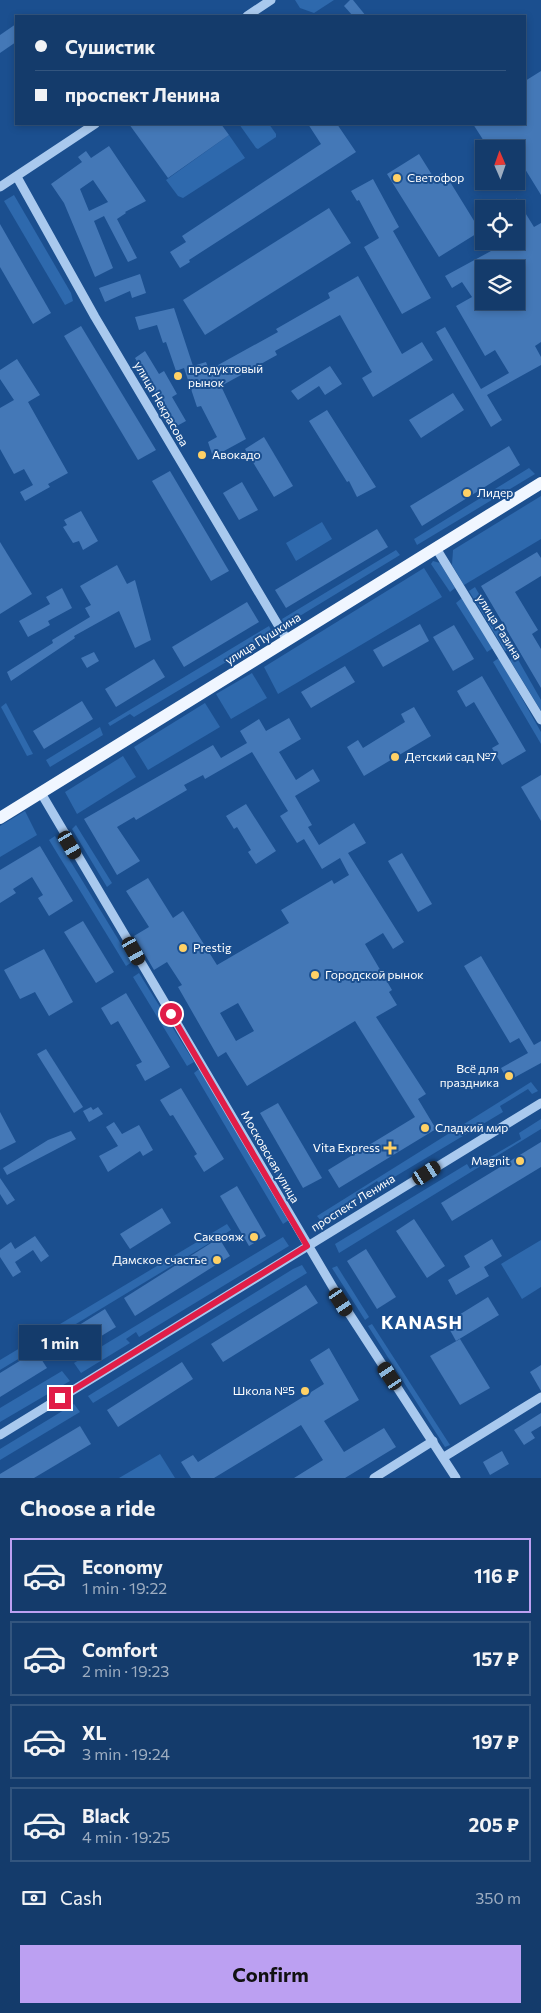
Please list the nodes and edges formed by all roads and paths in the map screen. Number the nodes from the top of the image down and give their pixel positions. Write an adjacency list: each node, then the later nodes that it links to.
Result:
1 (271, 0): 2 (street)
2 (248, 15)
3 (94, 125): 4 (street)
4 (17, 178): 5 (street); 8 (street, улица Некрасова)
5 (0, 187)
6 (541, 483): 7 (main road, улица Пушкина)
7 (436, 548): 8 (main road, улица Пушкина); 9 (street, улица Разина)
8 (287, 640): 10 (main road, улица Пушкина)
9 (541, 720)
10 (40, 793): 11 (main road, улица Пушкина); 13 (street, Московская улица)
11 (0, 818)
12 (541, 1103): 13 (street, проспект Ленина)
13 (307, 1246): 15 (street, проспект Ленина); 16 (street, Московская улица)
14 (541, 1397): 17 (street)
15 (0, 1435)
16 (434, 1441): 17 (street, Московская улица); 18 (street)
17 (444, 1458): 19 (street, Московская улица)
18 (374, 1478)
19 (456, 1478)

